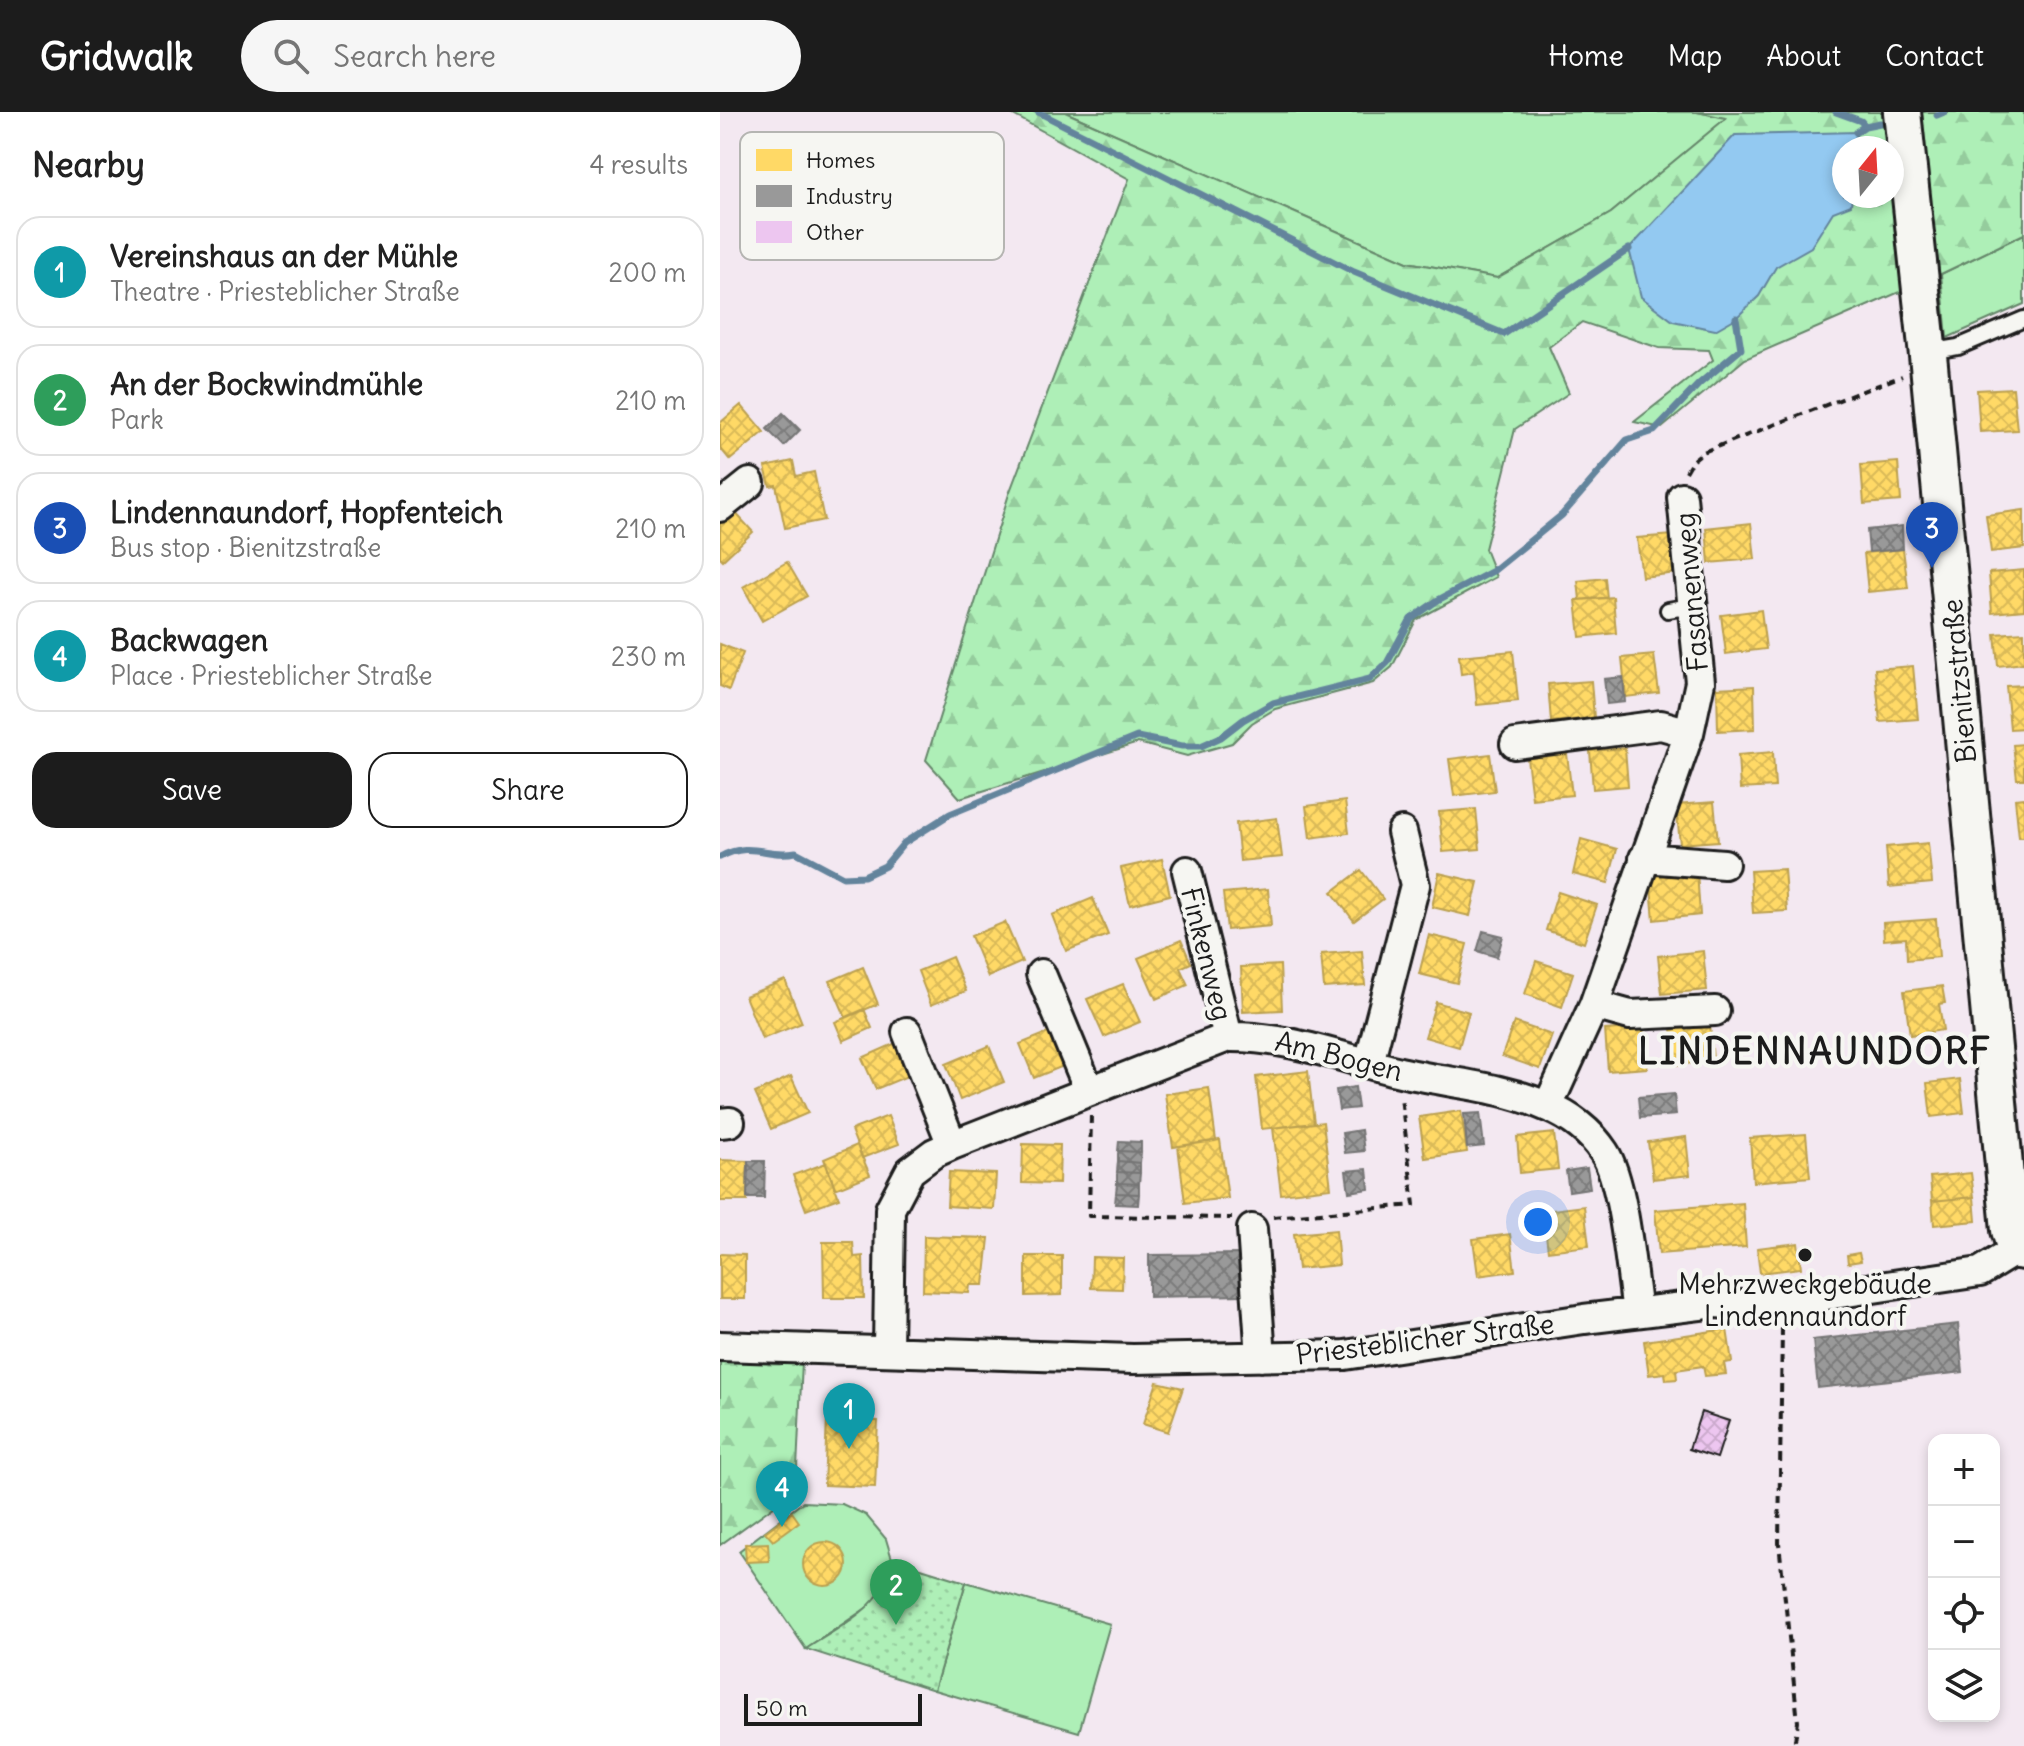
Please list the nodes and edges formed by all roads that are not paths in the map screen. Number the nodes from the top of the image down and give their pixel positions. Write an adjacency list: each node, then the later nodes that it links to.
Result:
1 (1902, 112): 3 (street, Bienitzstraße)
2 (2024, 319): 3 (lane)
3 (1928, 359): 23 (street, Bienitzstraße)
4 (750, 483): 6 (street)
5 (1682, 497): 7 (street, Fasanenweg)
6 (720, 507)
7 (1689, 733): 8 (street); 10 (street, Fasanenweg)
8 (1515, 744)
9 (1402, 832): 18 (street)
10 (1644, 858): 11 (street); 14 (street, Fasanenweg)
11 (1724, 864)
12 (1187, 871): 17 (street, Finkenweg)
13 (1041, 974): 19 (street)
14 (1594, 1005): 15 (street); 20 (street, Fasanenweg)
15 (1715, 1011)
16 (907, 1032): 21 (street)
17 (1228, 1037): 18 (street, Am Bogen); 19 (street, Am Bogen)
18 (1369, 1063): 20 (street, Am Bogen)
19 (1089, 1090): 21 (street, Am Bogen)
20 (1548, 1106): 24 (street, Am Bogen)
21 (952, 1145): 26 (street, Am Bogen)
22 (1252, 1222): 27 (street)
23 (2020, 1251): 24 (street, Priesteblicher Straße)
24 (1637, 1312): 27 (street, Priesteblicher Straße)
25 (720, 1346): 26 (street, Priesteblicher Straße)
26 (888, 1350): 27 (street, Priesteblicher Straße)
27 (1261, 1357)

